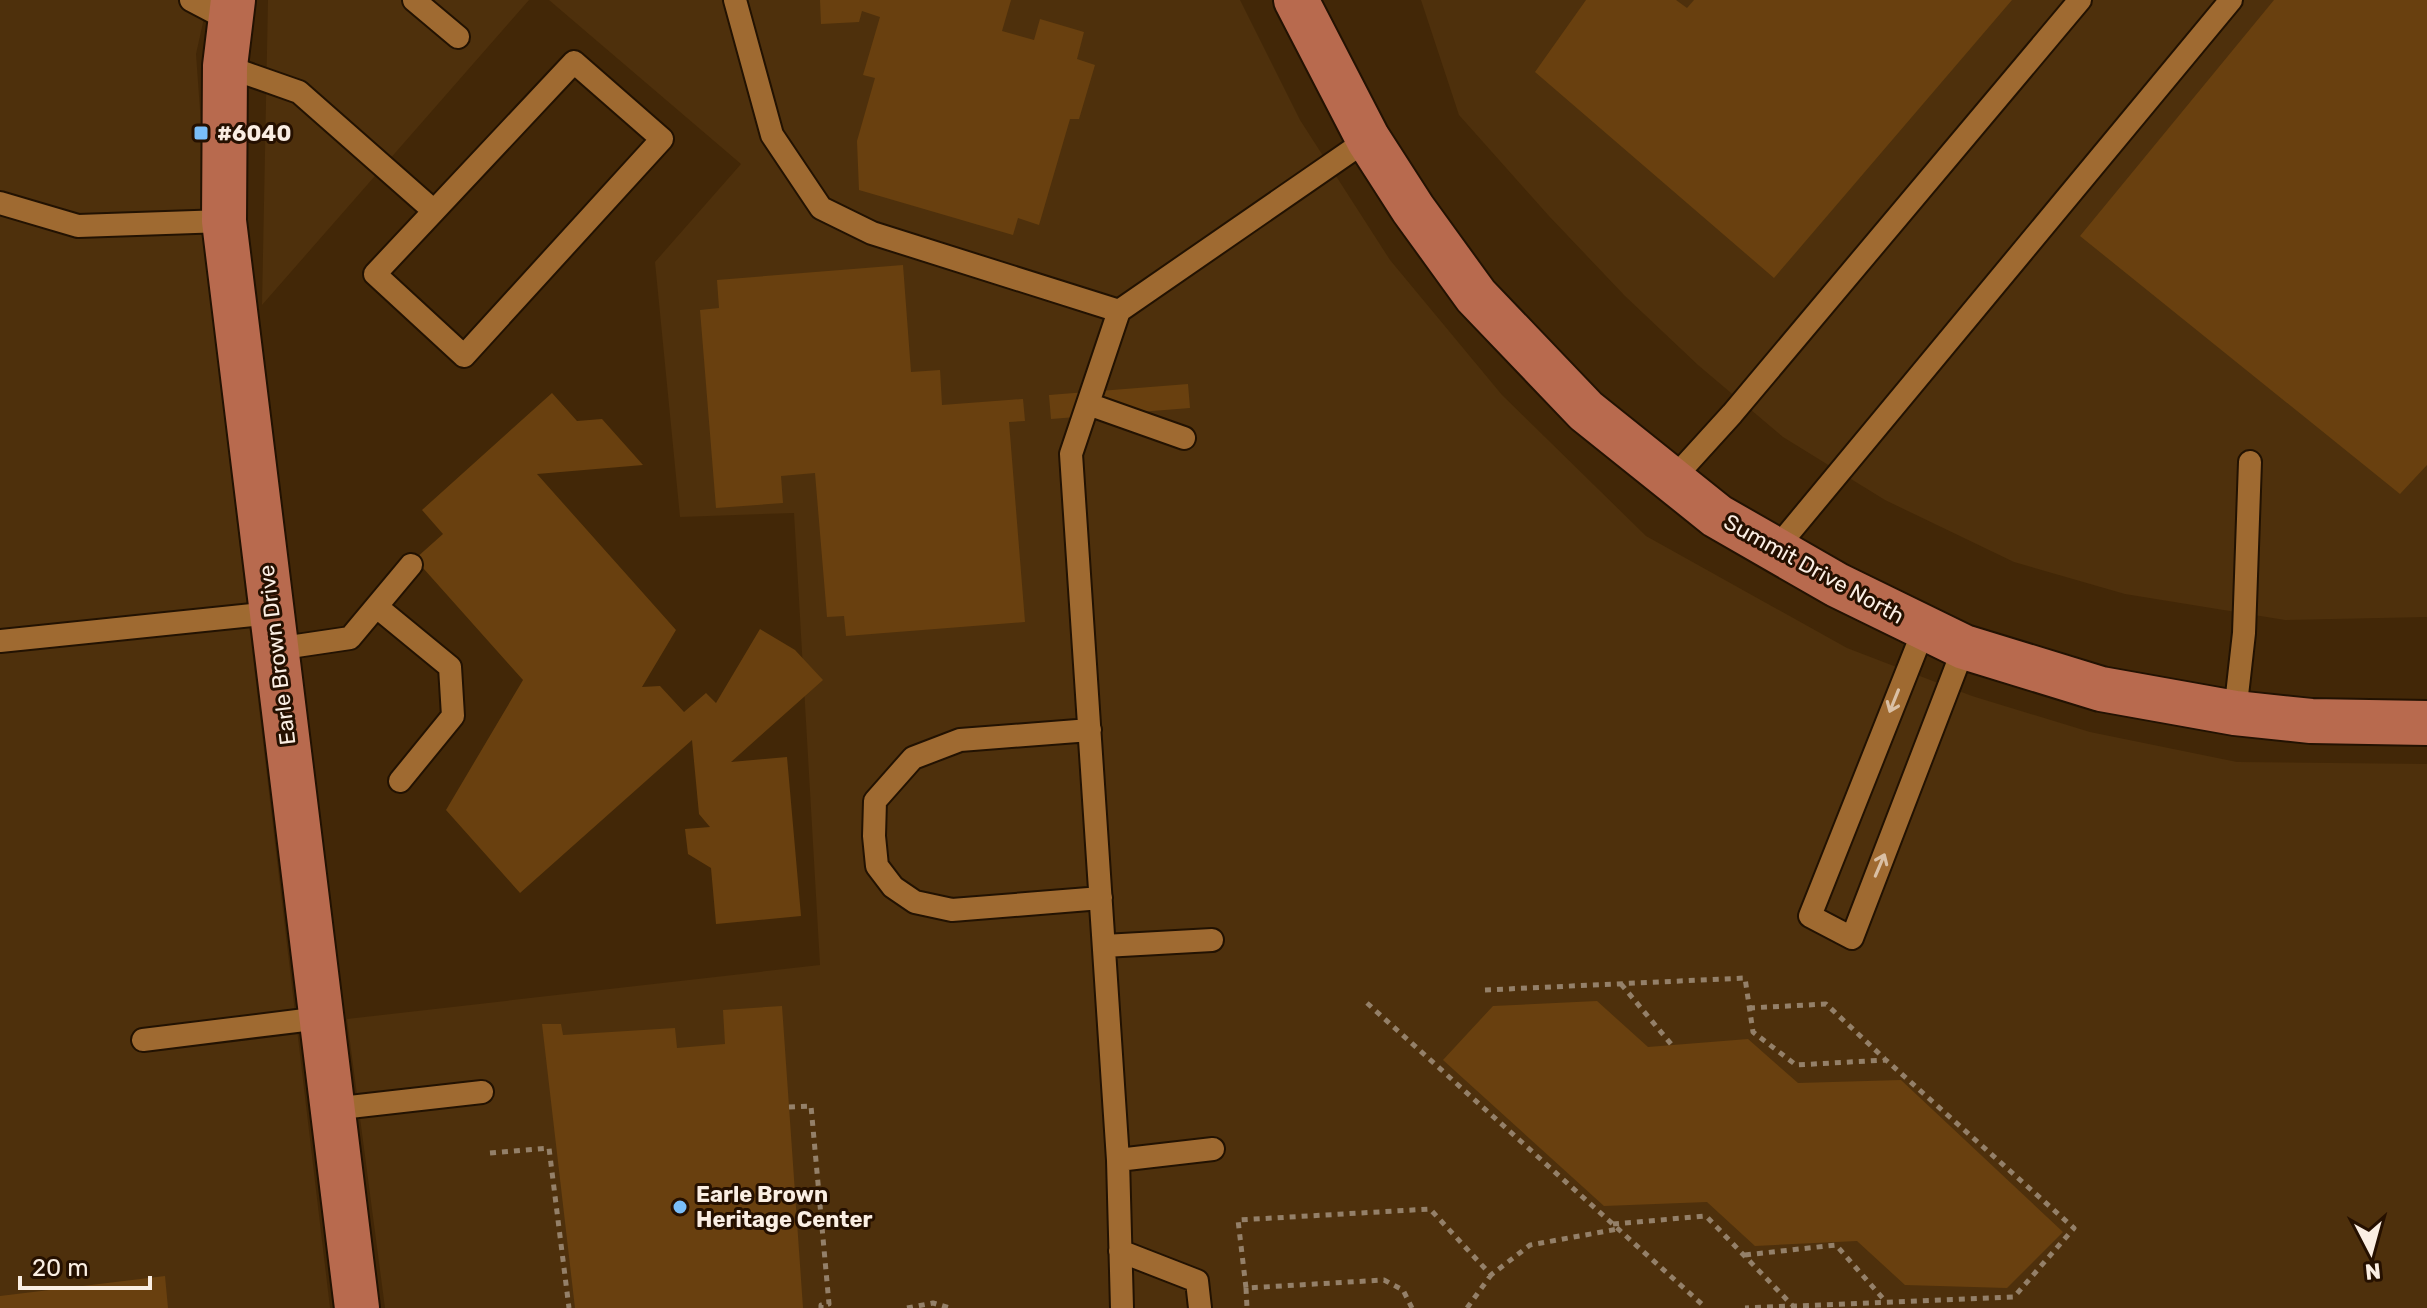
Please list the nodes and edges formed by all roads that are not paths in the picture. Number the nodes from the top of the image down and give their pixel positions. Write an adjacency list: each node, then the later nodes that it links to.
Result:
1 (191, 0): 7 (lane)
2 (414, 0): 8 (lane)
3 (735, 0): 14 (lane)
4 (1296, 0): 10 (street, Summit Drive North)
5 (2080, 0): 18 (lane)
6 (2231, 0): 19 (lane)
7 (231, 10): 9 (street, Earle Brown Drive)
8 (458, 37)
9 (225, 66): 12 (lane); 13 (street, Earle Brown Drive)
10 (1368, 139): 14 (lane); 18 (street, Summit Drive North)
11 (0, 203): 13 (lane)
12 (434, 211): 12 (lane)
13 (224, 221): 23 (street, Earle Brown Drive)
14 (1119, 311): 15 (lane)
15 (1088, 404): 16 (lane); 28 (lane)
16 (1184, 438)
17 (2250, 462): 26 (lane)
18 (1672, 480): 19 (street, Summit Drive North)
19 (1774, 551): 22 (street, Summit Drive North)
20 (411, 565): 21 (lane)
21 (377, 607): 23 (lane); 29 (lane)
22 (1924, 629): 25 (street, Summit Drive North); 25 (lane, one-way to 25)
23 (274, 631): 24 (lane); 33 (street, Earle Brown Drive)
24 (0, 641)
25 (1964, 647): 26 (street, Summit Drive North)
26 (2235, 713): 27 (street, Summit Drive North)
27 (2427, 723)
28 (1090, 730): 30 (lane); 30 (lane)
29 (400, 781)
30 (1101, 898): 32 (lane)
31 (1212, 940): 32 (lane)
32 (1104, 946): 38 (lane)
33 (321, 1018): 34 (lane); 36 (street, Earle Brown Drive)
34 (143, 1040)
35 (482, 1092): 36 (lane)
36 (332, 1109): 40 (street, Earle Brown Drive)
37 (1213, 1149): 38 (lane)
38 (1118, 1160): 39 (lane)
39 (1120, 1251): 41 (lane); 42 (lane)
40 (357, 1308)
41 (1122, 1308)
42 (1200, 1308)

